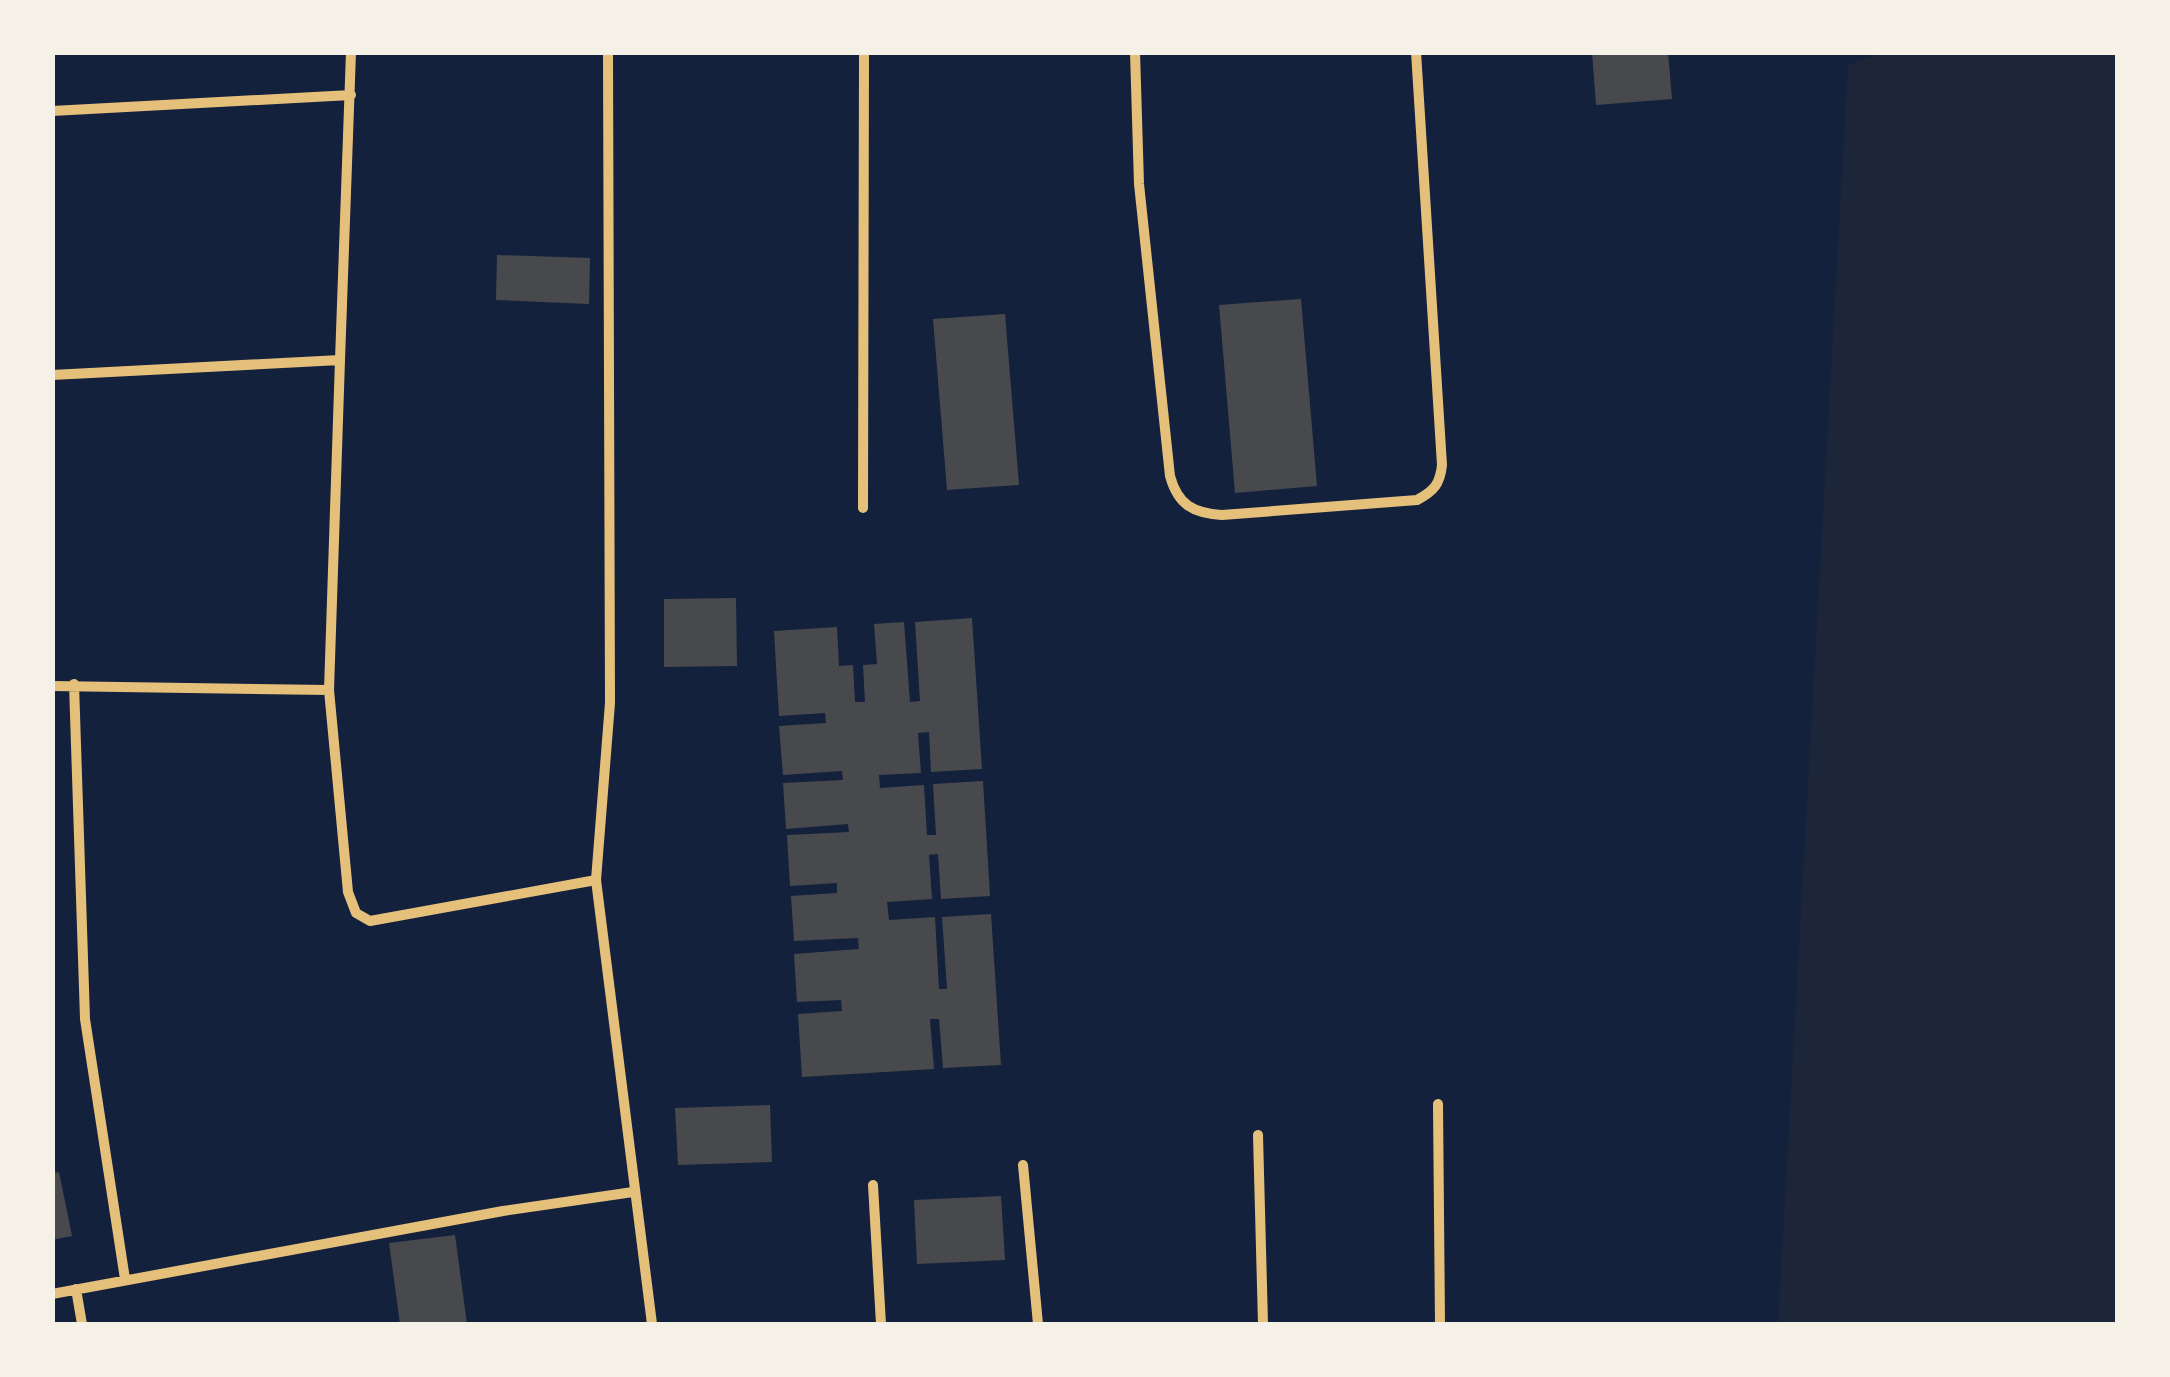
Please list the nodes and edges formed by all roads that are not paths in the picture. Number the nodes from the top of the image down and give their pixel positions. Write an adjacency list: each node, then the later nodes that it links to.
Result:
1 (351, 52): 6 (street)
2 (608, 52): 14 (street)
3 (864, 52): 10 (street)
4 (1135, 52): 5 (street)
5 (1416, 52)
6 (352, 95): 7 (street); 8 (street)
7 (52, 111)
8 (340, 360): 9 (street); 13 (street)
9 (52, 375)
10 (862, 508)
11 (74, 684): 12 (street); 13 (street); 20 (street)
12 (52, 686)
13 (329, 690): 14 (street)
14 (596, 880): 19 (street)
15 (1438, 1104): 28 (street)
16 (1258, 1135): 27 (street)
17 (1023, 1165): 26 (street)
18 (874, 1186): 25 (street)
19 (633, 1192): 20 (street); 24 (street)
20 (125, 1279): 21 (street)
21 (76, 1289): 22 (street); 23 (street)
22 (52, 1294)
23 (82, 1324)
24 (652, 1324)
25 (881, 1324)
26 (1038, 1324)
27 (1263, 1324)
28 (1440, 1324)

